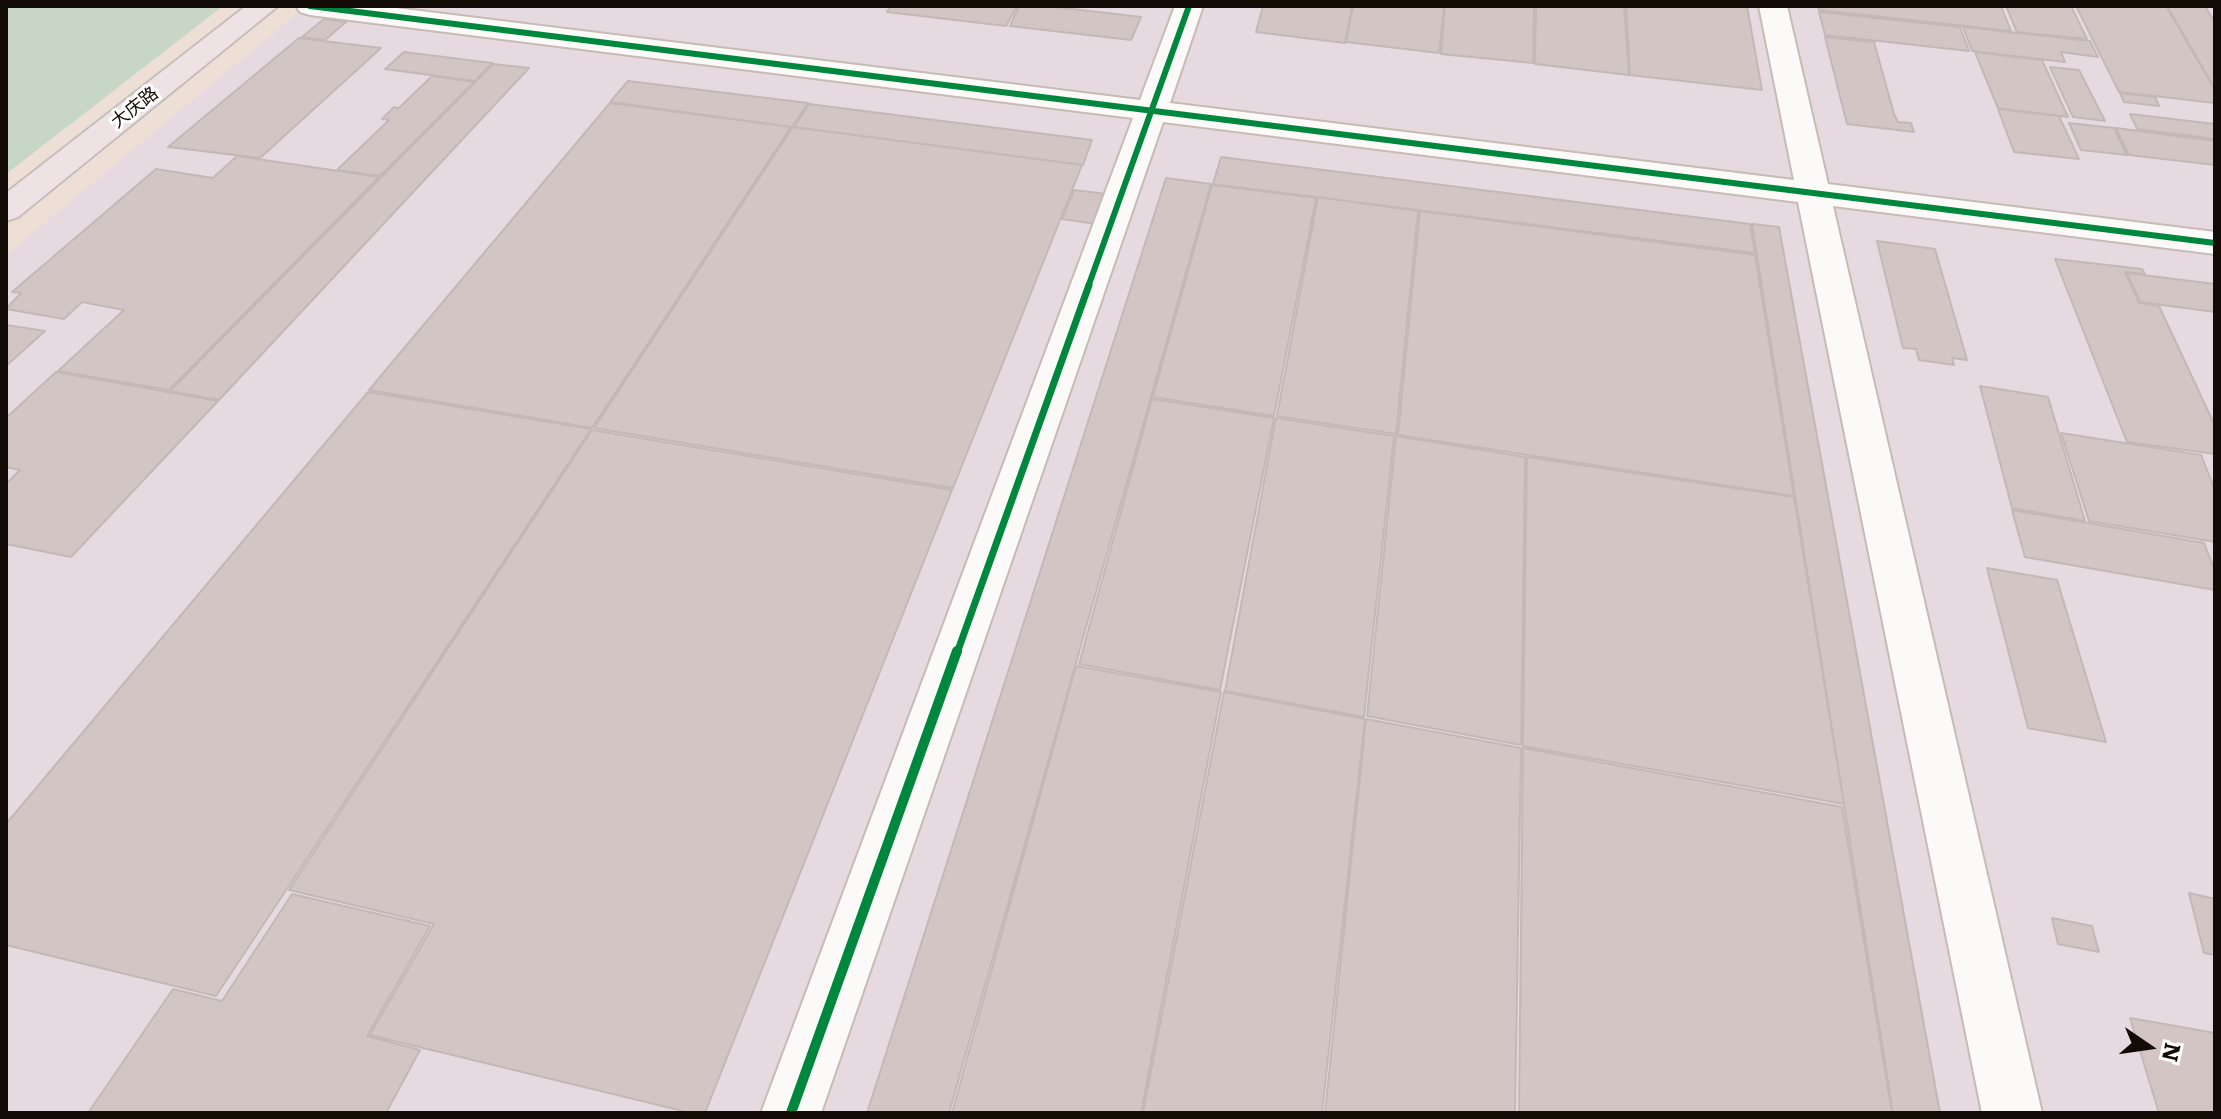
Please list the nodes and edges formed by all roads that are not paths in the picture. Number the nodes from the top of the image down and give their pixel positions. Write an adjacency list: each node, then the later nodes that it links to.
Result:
1 (310, 6): 5 (street)
2 (1189, 6): 5 (street)
3 (1773, 6): 6 (street)
4 (257, 9): 7 (main road, 大庆路)
5 (1151, 110): 6 (street); 9 (street)
6 (1813, 193): 8 (street); 10 (street)
7 (6, 210)
8 (2215, 243)
9 (791, 1113)
10 (2012, 1113)

